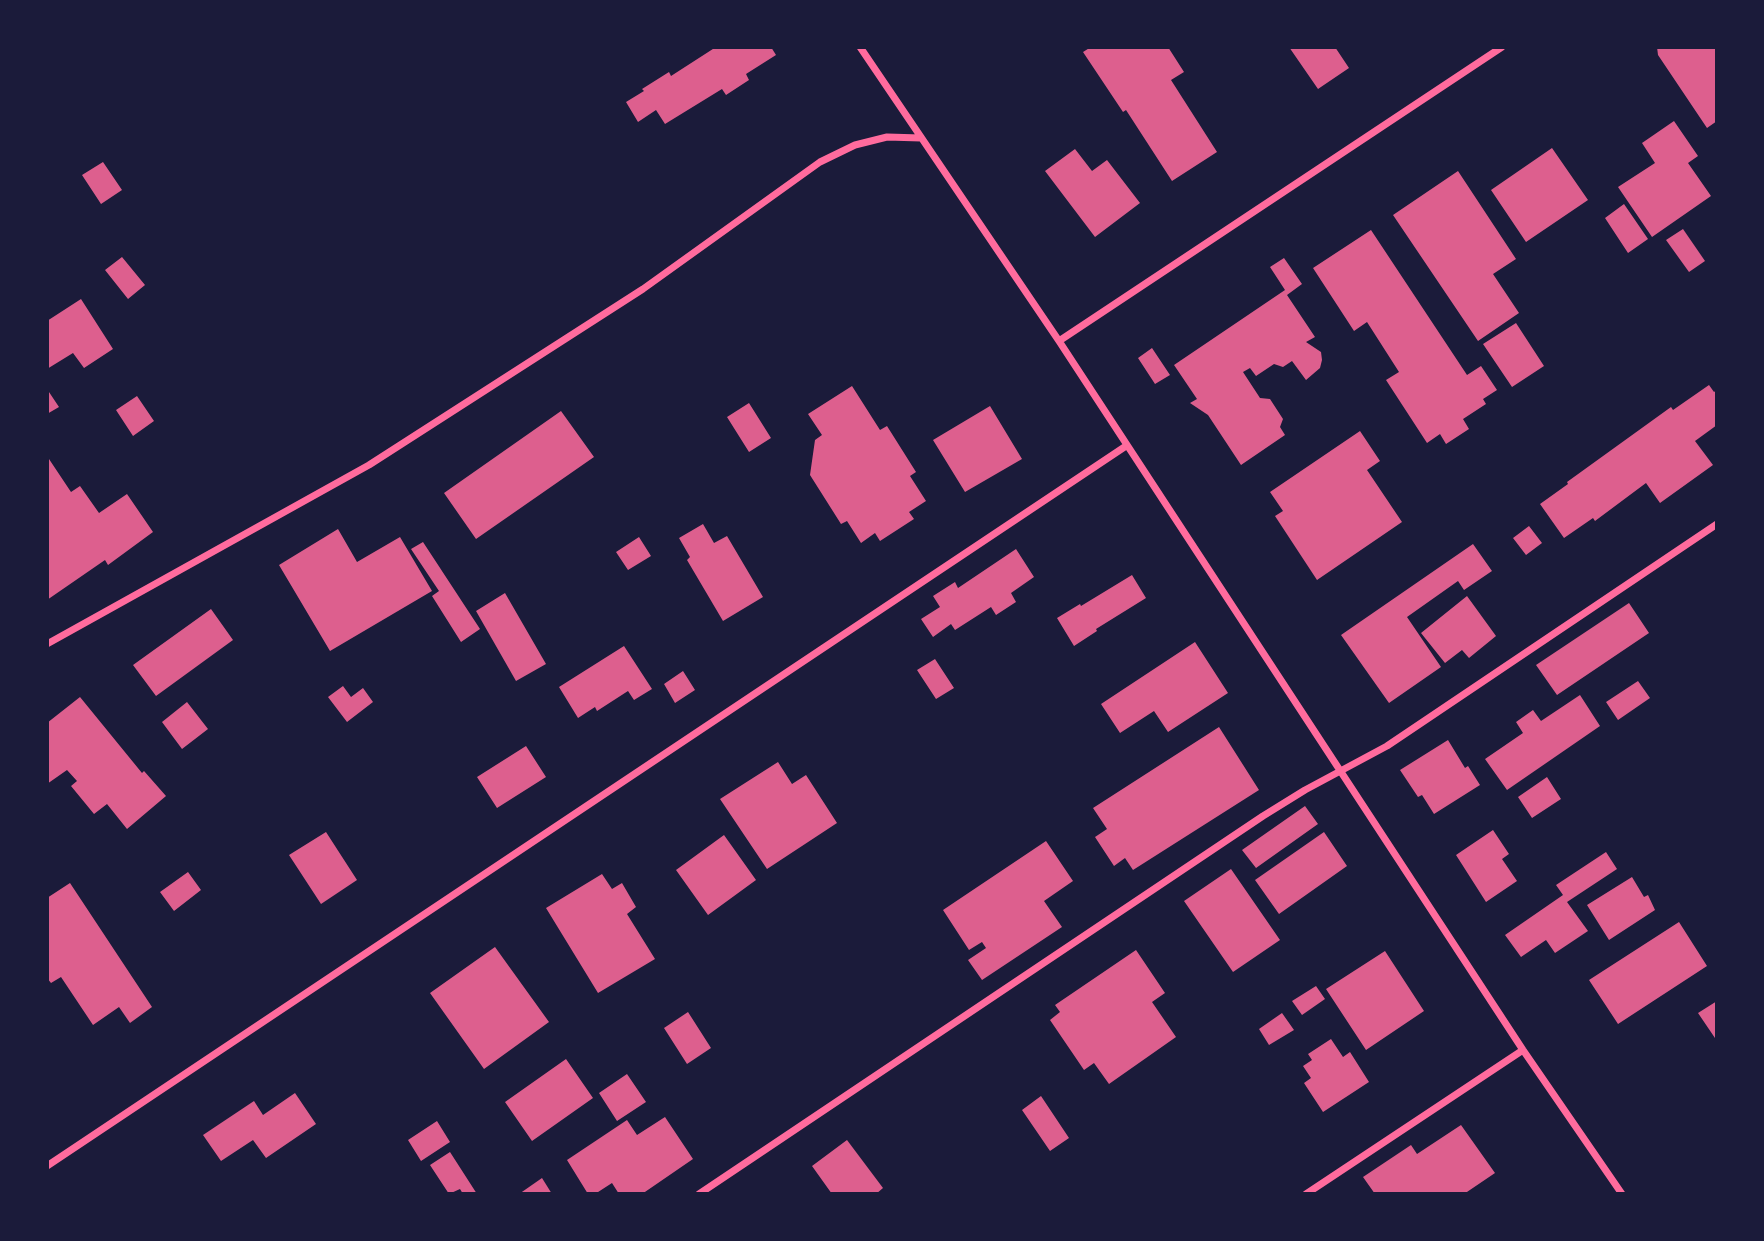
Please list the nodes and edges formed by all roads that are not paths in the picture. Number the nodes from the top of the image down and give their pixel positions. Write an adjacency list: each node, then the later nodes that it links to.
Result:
1 (860, 47): 3 (street)
2 (1502, 47): 4 (street)
3 (921, 138): 4 (street); 7 (street)
4 (1059, 341): 5 (street)
5 (1126, 446): 8 (street); 10 (street)
6 (1717, 524): 8 (street)
7 (47, 644)
8 (1339, 771): 9 (street); 11 (street)
9 (1523, 1050): 12 (street); 13 (street)
10 (47, 1166)
11 (699, 1194)
12 (1306, 1194)
13 (1622, 1194)

